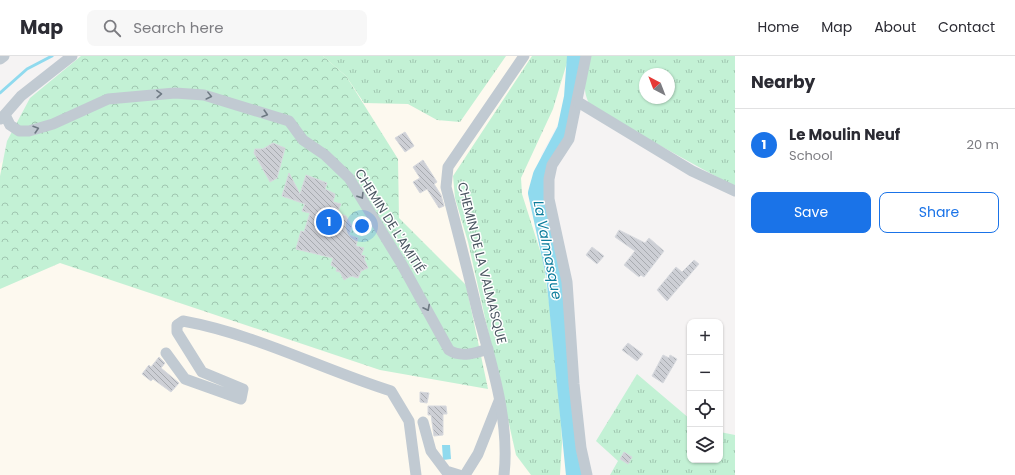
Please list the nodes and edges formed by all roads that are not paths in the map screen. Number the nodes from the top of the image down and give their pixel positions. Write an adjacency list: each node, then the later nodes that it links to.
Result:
1 (4, 56): 5 (street)
2 (72, 56): 7 (street)
3 (524, 56): 9 (street, CHEMIN DE LA VALMASQUE)
4 (586, 56): 6 (street)
5 (0, 59)
6 (578, 102): 8 (street); 17 (street)
7 (3, 118): 9 (street, CHEMIN DE L'AMITIÉ, one-way to 9)
8 (735, 191)
9 (488, 349): 11 (street, CHEMIN DE LA VALMASQUE)
10 (166, 353): 13 (street)
11 (500, 400): 15 (street); 16 (street, CHEMIN DE LA VALMASQUE)
12 (423, 422): 14 (street)
13 (416, 475)
14 (459, 475)
15 (465, 475)
16 (504, 475)
17 (587, 475)

